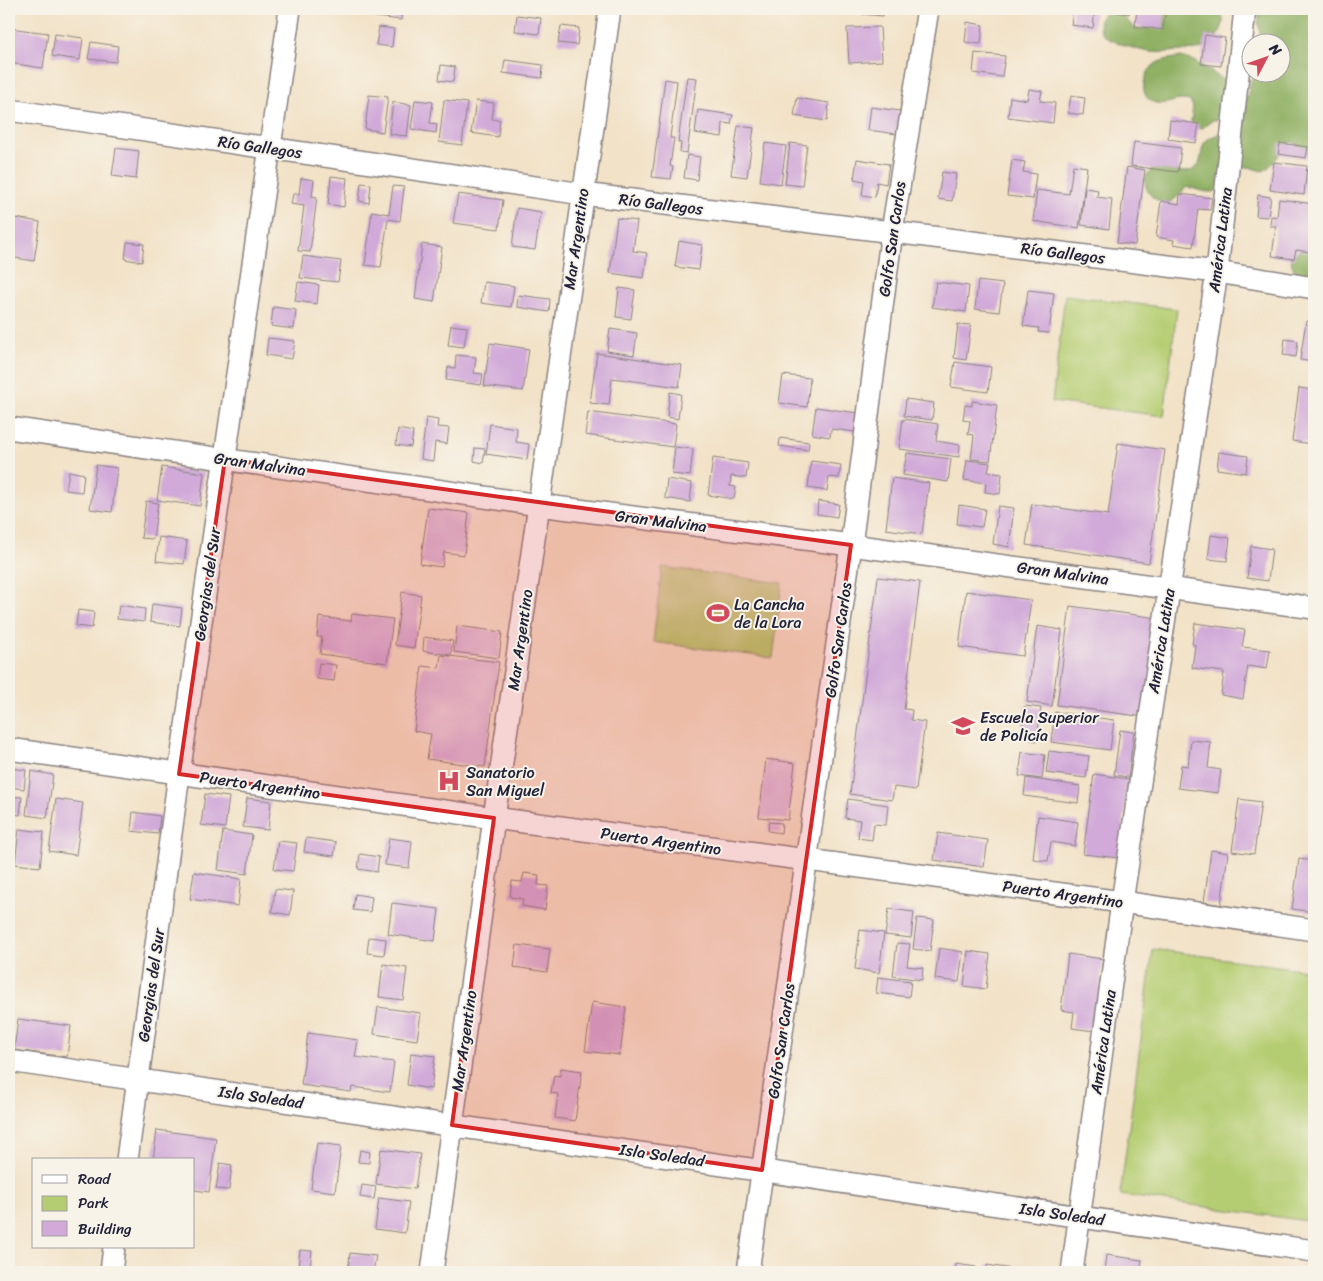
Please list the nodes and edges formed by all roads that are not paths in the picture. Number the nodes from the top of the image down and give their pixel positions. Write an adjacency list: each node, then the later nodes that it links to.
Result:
1 (290, 9): 6 (street, Georgias del Sur)
2 (610, 9): 7 (street, Mar Argentino)
3 (928, 9): 8 (street, Golfo San Carlos)
4 (1245, 9): 9 (street, América Latina)
5 (9, 110): 6 (street, Río Gallegos)
6 (269, 148): 7 (street, Río Gallegos); 12 (street, Georgias del Sur)
7 (583, 194): 8 (street, Río Gallegos); 13 (street, Mar Argentino)
8 (892, 231): 9 (street, Río Gallegos); 14 (street, Golfo San Carlos)
9 (1217, 272): 10 (street, Río Gallegos); 15 (street, América Latina)
10 (1314, 288)
11 (9, 428): 12 (street, Gran Malvina)
12 (225, 459): 13 (street, Gran Malvina); 18 (street, Georgias del Sur)
13 (539, 505): 14 (street, Gran Malvina); 19 (street, Mar Argentino)
14 (851, 545): 15 (street, Gran Malvina); 20 (street, Golfo San Carlos)
15 (1169, 587): 16 (street, Gran Malvina); 21 (street, América Latina)
16 (1314, 608)
17 (9, 749): 18 (street, Puerto Argentino)
18 (179, 774): 19 (street, Puerto Argentino); 24 (street, Georgias del Sur)
19 (494, 818): 20 (street, Puerto Argentino); 25 (street, Mar Argentino)
20 (807, 860): 21 (street, Puerto Argentino); 27 (street, Golfo San Carlos)
21 (1122, 902): 22 (street, Puerto Argentino); 28 (street, América Latina)
22 (1314, 930)
23 (9, 1061): 24 (street, Isla Soledad)
24 (138, 1079): 25 (street, Isla Soledad); 26 (street, Georgias del Sur)
25 (452, 1125): 27 (street, Isla Soledad); 32 (street, Mar Argentino)
26 (127, 1158)
27 (762, 1170): 28 (street, Isla Soledad); 33 (street, Golfo San Carlos)
28 (1080, 1217): 30 (street, Isla Soledad); 34 (street, América Latina)
29 (114, 1248): 31 (street)
30 (1314, 1251)
31 (111, 1272)
32 (432, 1272)
33 (748, 1272)
34 (1072, 1272)

